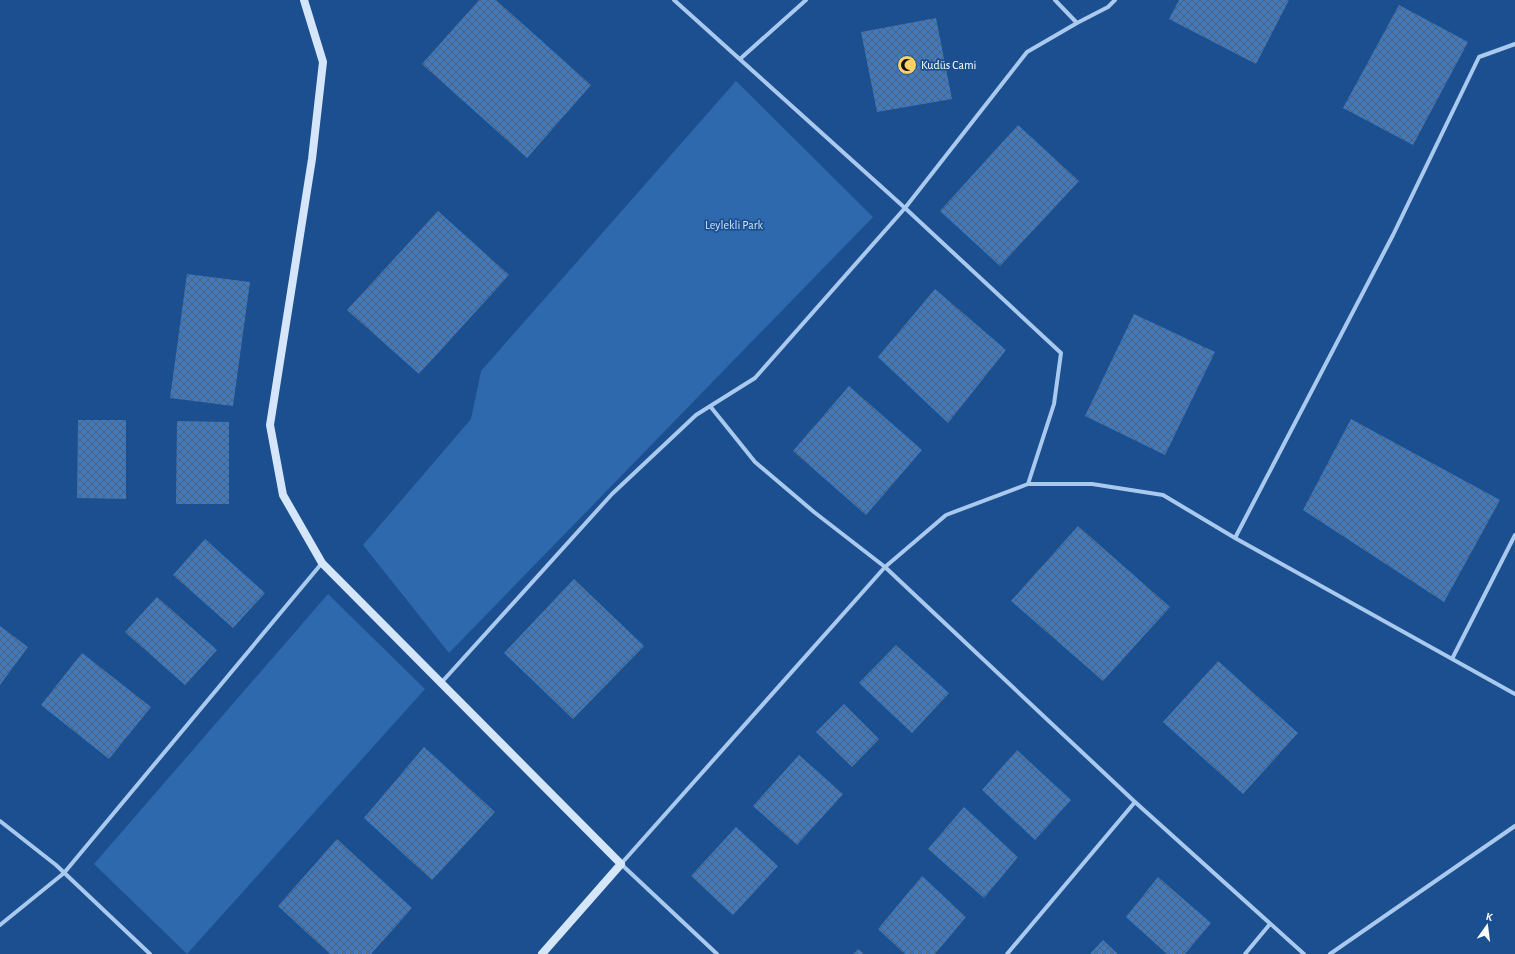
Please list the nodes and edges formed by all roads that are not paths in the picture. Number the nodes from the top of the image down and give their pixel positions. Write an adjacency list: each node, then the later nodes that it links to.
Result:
1 (304, 0): 14 (street)
2 (674, 0): 8 (street)
3 (806, 0): 8 (street)
4 (1055, 0): 6 (street)
5 (1114, 0): 6 (street)
6 (1077, 23): 9 (street)
7 (1515, 44): 13 (street)
8 (740, 59): 9 (street)
9 (905, 208): 10 (street); 11 (street)
10 (710, 406): 15 (street); 17 (street)
11 (1028, 484): 13 (street); 15 (street)
12 (1515, 535): 16 (street)
13 (1235, 538): 16 (street)
14 (322, 563): 17 (street); 23 (street)
15 (885, 567): 19 (street); 22 (street)
16 (1452, 659): 18 (street)
17 (441, 683): 22 (street)
18 (1515, 694)
19 (1135, 802): 24 (street); 29 (street)
20 (0, 821): 23 (street)
21 (1515, 826): 32 (street)
22 (621, 864): 27 (street); 28 (street)
23 (64, 873): 25 (street); 26 (street)
24 (1270, 924): 30 (street); 31 (street)
25 (0, 925)
26 (150, 954)
27 (542, 954)
28 (717, 954)
29 (1007, 954)
30 (1244, 954)
31 (1304, 954)
32 (1330, 954)

